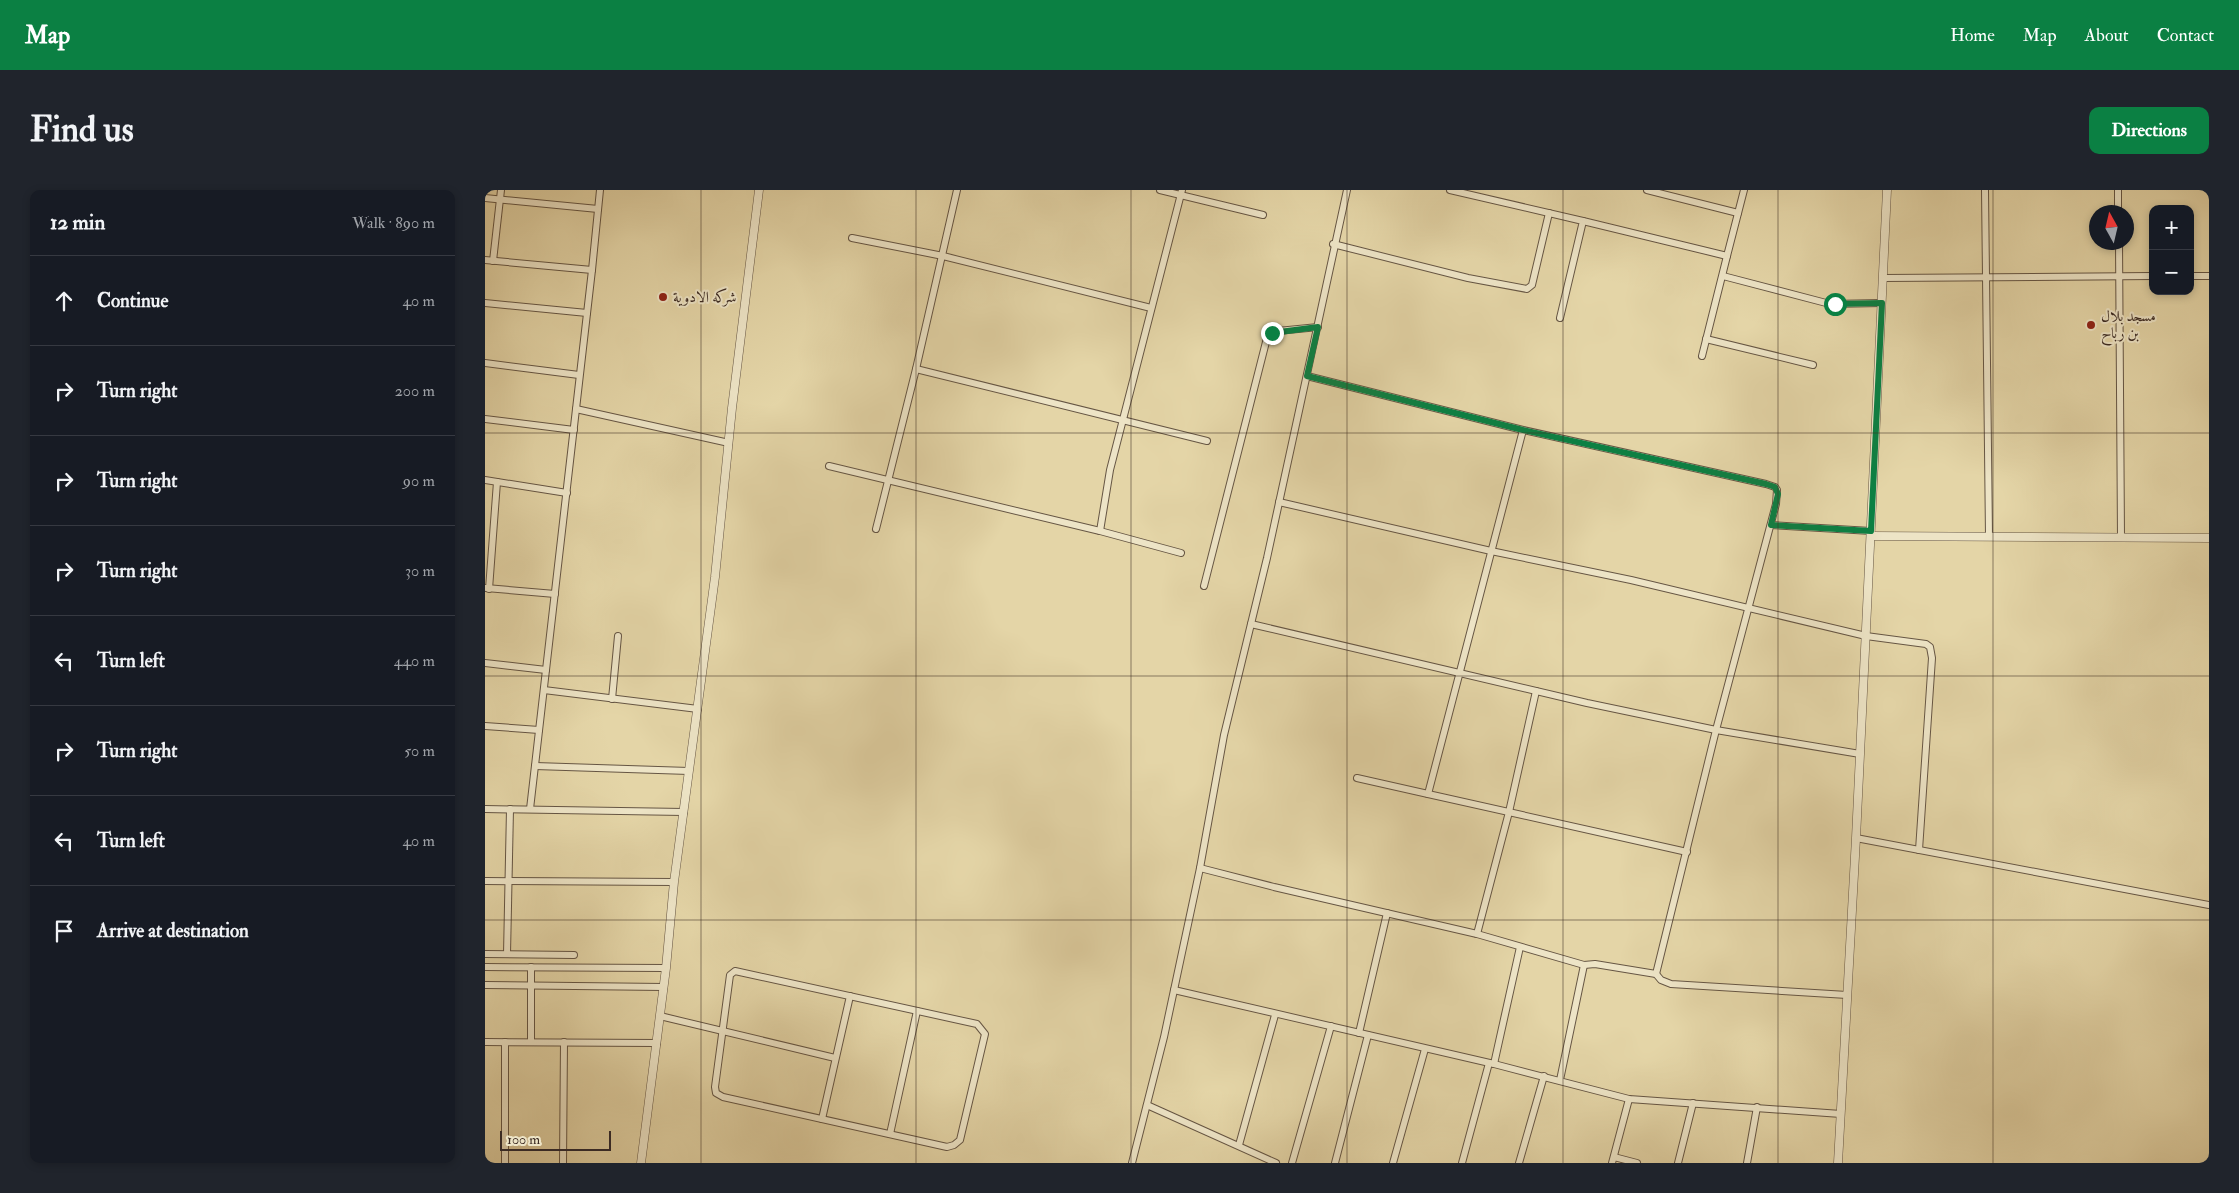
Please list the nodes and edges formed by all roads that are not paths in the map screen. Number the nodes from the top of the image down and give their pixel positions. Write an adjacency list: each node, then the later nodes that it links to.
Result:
1 (501, 190): 15 (street)
2 (600, 190): 17 (street)
3 (759, 190): 56 (street)
4 (957, 190): 25 (street)
5 (1160, 190): 13 (street)
6 (1347, 190): 23 (street)
7 (1450, 190): 18 (street)
8 (1647, 190): 19 (street)
9 (1744, 190): 19 (street)
10 (1887, 190): 36 (street)
11 (1985, 190): 31 (street)
12 (2118, 190): 16 (street)
13 (1181, 192): 20 (street); 39 (street)
14 (485, 198): 15 (street)
15 (499, 200): 17 (street); 28 (street)
16 (2118, 205)
17 (598, 209): 29 (street)
18 (1549, 213): 21 (street); 23 (street)
19 (1739, 214): 26 (street)
20 (1263, 215)
21 (1583, 220): 26 (street); 41 (street)
22 (853, 238): 25 (street)
23 (1333, 244): 42 (street)
24 (2119, 250): 32 (street)
25 (943, 256): 39 (street); 47 (street)
26 (1727, 256): 30 (street)
27 (485, 260): 28 (street)
28 (493, 261): 29 (street)
29 (592, 270): 40 (street)
30 (1723, 276): 38 (street); 43 (street)
31 (1986, 276): 32 (street); 36 (street); 67 (street)
32 (2119, 276): 33 (street); 68 (street)
33 (2149, 276)
34 (2194, 276): 35 (street)
35 (2209, 276)
36 (1883, 278): 38 (street)
37 (485, 303): 40 (street)
38 (1882, 303): 66 (street)
39 (1151, 308): 52 (street)
40 (587, 313): 48 (street)
41 (1560, 318)
42 (1318, 327): 49 (street); 72 (street)
43 (1706, 339): 44 (street); 46 (street)
44 (1702, 356)
45 (485, 363): 48 (street)
46 (1813, 365)
47 (916, 369): 52 (street); 59 (street)
48 (579, 375): 50 (street)
49 (1307, 376): 54 (street); 62 (street)
50 (576, 409): 53 (street); 56 (street)
51 (485, 419): 53 (street)
52 (1124, 420): 55 (street); 65 (street)
53 (574, 430): 61 (street)
54 (1523, 430): 63 (street); 70 (street)
55 (1207, 441)
56 (729, 443): 85 (street)
57 (829, 466): 59 (street)
58 (485, 480): 60 (street)
59 (889, 481): 64 (street); 65 (street)
60 (497, 482): 61 (street); 73 (street)
61 (567, 492): 74 (street)
62 (1279, 502): 70 (street); 76 (street)
63 (1771, 525): 66 (street); 75 (street)
64 (876, 529)
65 (1100, 531): 71 (street)
66 (1871, 534): 67 (street); 78 (street)
67 (1989, 536): 68 (street)
68 (2121, 536): 69 (street)
69 (2209, 538)
70 (1491, 551): 75 (street); 81 (street)
71 (1181, 552)
72 (1204, 586)
73 (487, 588): 74 (street)
74 (555, 594): 80 (street)
75 (1749, 608): 78 (street); 88 (street)
76 (1251, 624): 81 (street); 102 (street)
77 (618, 636): 84 (street)
78 (1867, 636): 89 (street); 100 (street)
79 (485, 663): 80 (street)
80 (546, 670): 82 (street)
81 (1459, 672): 83 (street); 93 (street)
82 (543, 690): 84 (street); 87 (street)
83 (1536, 691): 88 (street); 98 (street)
84 (613, 699): 85 (street)
85 (698, 709): 91 (street)
86 (485, 726): 87 (street)
87 (539, 730): 90 (street)
88 (1716, 730): 89 (street); 101 (street)
89 (1860, 754): 99 (street)
90 (535, 766): 91 (street); 96 (street)
91 (689, 771): 97 (street)
92 (1357, 778): 93 (street)
93 (1428, 794): 98 (street)
94 (485, 809): 95 (street)
95 (510, 809): 96 (street); 104 (street)
96 (531, 809): 97 (street)
97 (684, 812): 105 (street)
98 (1509, 812): 101 (street); 108 (street)
99 (1857, 838): 100 (street); 122 (street)
100 (1919, 850): 106 (street)
101 (1687, 852): 117 (street)
102 (1200, 868): 107 (street); 121 (street)
103 (485, 880): 104 (street)
104 (509, 881): 105 (street); 111 (street)
105 (674, 882): 116 (street)
106 (2209, 905)
107 (1387, 913): 108 (street); 129 (street)
108 (1477, 934): 109 (street)
109 (1520, 947): 113 (street); 138 (street)
110 (485, 954): 111 (street)
111 (507, 954): 112 (street)
112 (574, 955)
113 (1584, 965): 117 (street); 140 (street)
114 (485, 966): 115 (street)
115 (531, 967): 116 (street); 119 (street)
116 (666, 968): 120 (street)
117 (1656, 974): 122 (street)
118 (485, 985): 119 (street)
119 (531, 985): 120 (street); 133 (street)
120 (664, 987): 126 (street)
121 (1174, 990): 125 (street); 143 (street)
122 (1847, 995): 145 (street)
123 (849, 996): 124 (street); 128 (street); 137 (street)
124 (917, 1011): 147 (street); 147 (street)
125 (1275, 1015): 127 (street); 148 (street)
126 (660, 1016): 128 (street); 135 (street)
127 (1331, 1026): 129 (street); 155 (street)
128 (723, 1030): 137 (street); 146 (street)
129 (1359, 1033): 130 (street)
130 (1367, 1035): 136 (street); 156 (street)
131 (485, 1042): 132 (street)
132 (505, 1042): 133 (street); 150 (street)
133 (531, 1042): 134 (street)
134 (565, 1042): 135 (street); 151 (street)
135 (657, 1043): 152 (street)
136 (1425, 1048): 138 (street); 157 (street)
137 (835, 1058): 146 (street)
138 (1491, 1064): 139 (street); 158 (street)
139 (1544, 1076): 140 (street); 159 (street)
140 (1560, 1080): 141 (street)
141 (1629, 1099): 142 (street); 149 (street)
142 (1693, 1103): 144 (street); 161 (street)
143 (1147, 1105): 148 (street); 153 (street)
144 (1757, 1107): 145 (street); 162 (street)
145 (1841, 1114): 163 (street)
146 (823, 1119): 147 (street)
147 (889, 1134)
148 (1239, 1145): 154 (street)
149 (1613, 1160): 160 (street)
150 (505, 1163)
151 (563, 1163)
152 (641, 1163)
153 (1132, 1163)
154 (1276, 1163)
155 (1292, 1163)
156 (1335, 1163)
157 (1393, 1163)
158 (1462, 1163)
159 (1519, 1163)
160 (1637, 1163)
161 (1678, 1163)
162 (1747, 1163)
163 (1838, 1163)

